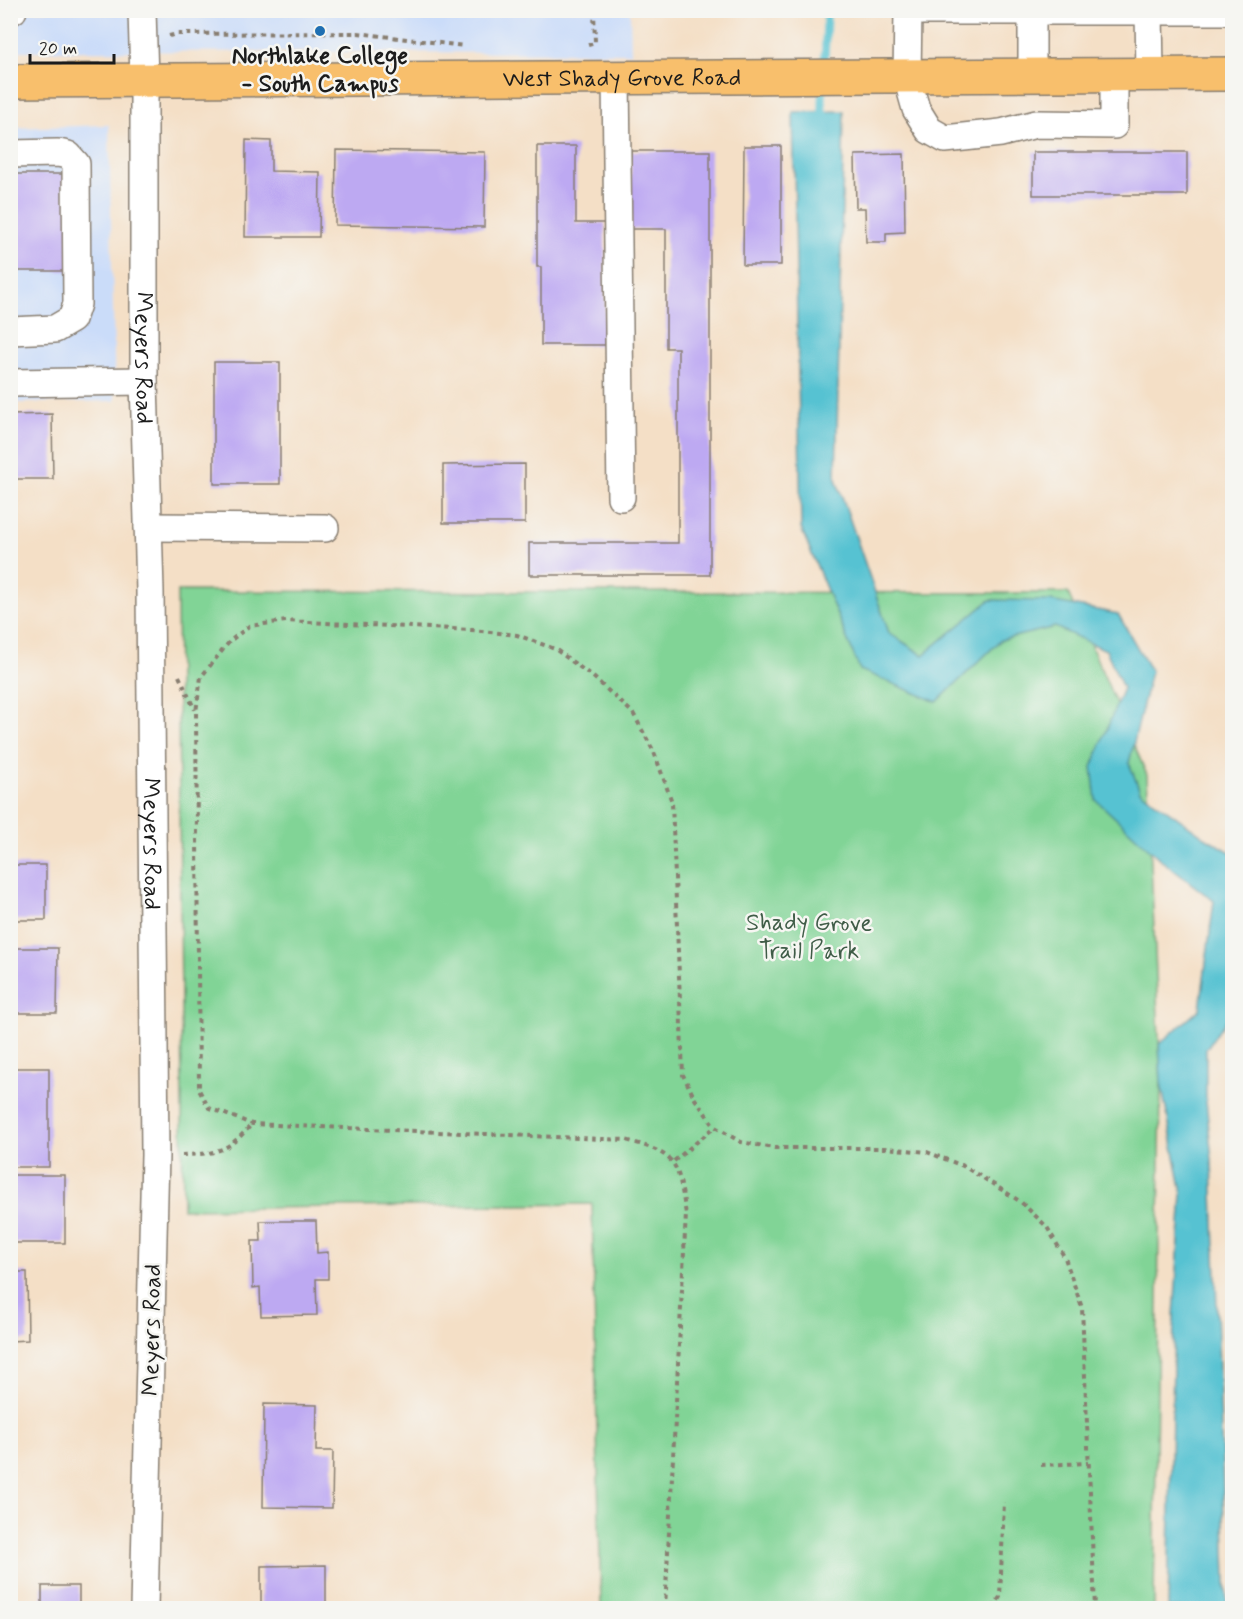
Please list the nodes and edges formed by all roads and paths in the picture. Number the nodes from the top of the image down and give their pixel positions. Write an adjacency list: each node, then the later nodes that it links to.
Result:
1 (142, 10): 7 (street, Meyers Road)
2 (594, 10): 8 (path)
3 (908, 11): 4 (street); 15 (street)
4 (1032, 11): 5 (street); 13 (street)
5 (1149, 11): 6 (street); 12 (street)
6 (1233, 11)
7 (143, 42): 9 (path); 16 (street, Meyers Road)
8 (586, 45)
9 (471, 47)
10 (1233, 74): 12 (main road, West Shady Grove Road)
11 (1114, 75): 12 (main road, West Shady Grove Road); 13 (main road, West Shady Grove Road); 15 (street)
12 (1150, 75)
13 (1032, 76): 15 (main road, West Shady Grove Road)
14 (616, 77): 15 (main road, West Shady Grove Road); 16 (main road, West Shady Grove Road); 22 (street)
15 (907, 77)
16 (144, 80): 17 (main road, West Shady Grove Road); 20 (street, Meyers Road)
17 (10, 81)
18 (10, 154): 19 (street)
19 (10, 331)
20 (144, 381): 21 (street); 23 (street, Meyers Road)
21 (10, 383)
22 (621, 497)
23 (148, 527): 24 (street); 27 (street, Meyers Road)
24 (325, 528)
25 (252, 1124): 26 (path); 27 (path); 28 (path)
26 (715, 1127): 28 (path); 29 (path)
27 (155, 1155): 32 (street, Meyers Road)
28 (674, 1161): 33 (path)
29 (1088, 1463): 30 (path); 35 (path)
30 (1041, 1465)
31 (1004, 1502): 34 (path)
32 (144, 1608)
33 (665, 1608)
34 (993, 1608)
35 (1095, 1608)

